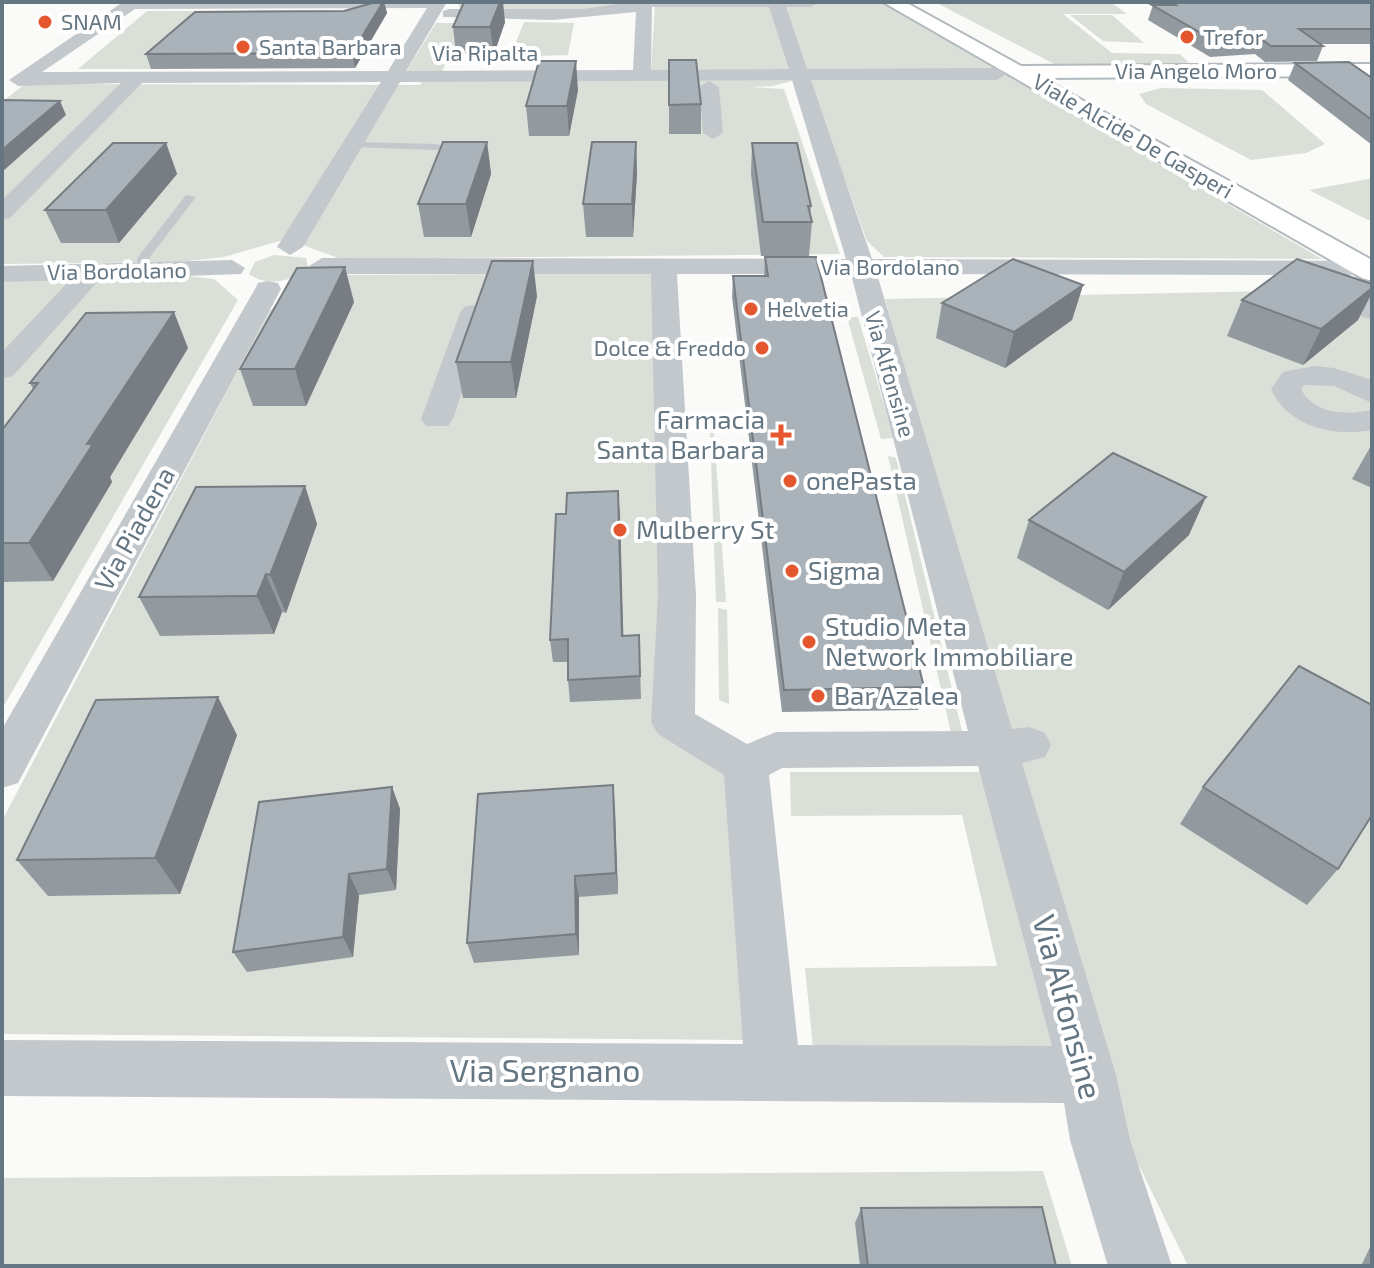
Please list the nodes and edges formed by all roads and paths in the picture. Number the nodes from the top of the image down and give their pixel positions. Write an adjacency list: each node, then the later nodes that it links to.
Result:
1 (644, 2): 2 (street); 8 (street); 12 (street)
2 (738, 2): 3 (street)
3 (776, 2): 4 (street); 10 (street, Via Alfonsine)
4 (811, 2)
5 (892, 2): 11 (street, Viale Alcide De Gasperi)
6 (919, 2): 11 (street, Viale Alcide De Gasperi)
7 (133, 3): 8 (street); 14 (street)
8 (437, 6): 15 (street)
9 (1372, 70): 11 (street, Via Angelo Moro)
10 (799, 75): 11 (street, Via Ripalta); 12 (street, Via Ripalta); 29 (street, Via Alfonsine)
11 (1032, 75): 16 (street, Via Angelo Moro); 20 (street, Viale Alcide De Gasperi); 32 (street, Viale Alcide De Gasperi)
12 (642, 76): 15 (street, Via Ripalta)
13 (1372, 77): 16 (street, Via Angelo Moro)
14 (22, 78): 17 (street, Via Ripalta); 19 (street)
15 (393, 78): 17 (street, Via Ripalta); 22 (street)
16 (1130, 78): 20 (street, Via Angelo Moro)
17 (135, 80): 26 (street)
18 (709, 87): 21 (street)
19 (2, 93)
20 (1107, 97): 24 (street, Viale Alcide De Gasperi)
21 (713, 133)
22 (354, 145): 23 (lane); 27 (street)
23 (437, 147)
24 (1256, 179)
25 (190, 197): 33 (lane)
26 (2, 213)
27 (271, 250): 30 (street); 36 (street)
28 (664, 267): 29 (street, Via Bordolano); 36 (street, Via Bordolano); 44 (street)
29 (862, 267): 31 (street, Via Bordolano); 43 (street, Via Alfonsine)
30 (232, 268): 33 (street, Via Bordolano); 36 (street)
31 (1327, 268): 32 (street, Via Bordolano); 38 (street)
32 (1369, 268)
33 (140, 271): 34 (street, Via Bordolano)
34 (92, 272): 35 (street, Via Bordolano); 39 (street)
35 (2, 274)
36 (296, 280): 45 (street, Via Piadena)
37 (483, 289): 41 (street)
38 (1372, 311)
39 (2, 370)
40 (1370, 390): 42 (street)
41 (437, 419)
42 (1372, 420)
43 (1012, 747): 44 (street); 48 (street, Via Alfonsine)
44 (746, 766): 47 (street)
45 (2, 770)
46 (2, 1068): 47 (street, Via Sergnano)
47 (773, 1073): 48 (street, Via Sergnano)
48 (1088, 1075): 49 (street, Via Alfonsine)
49 (1140, 1266)

